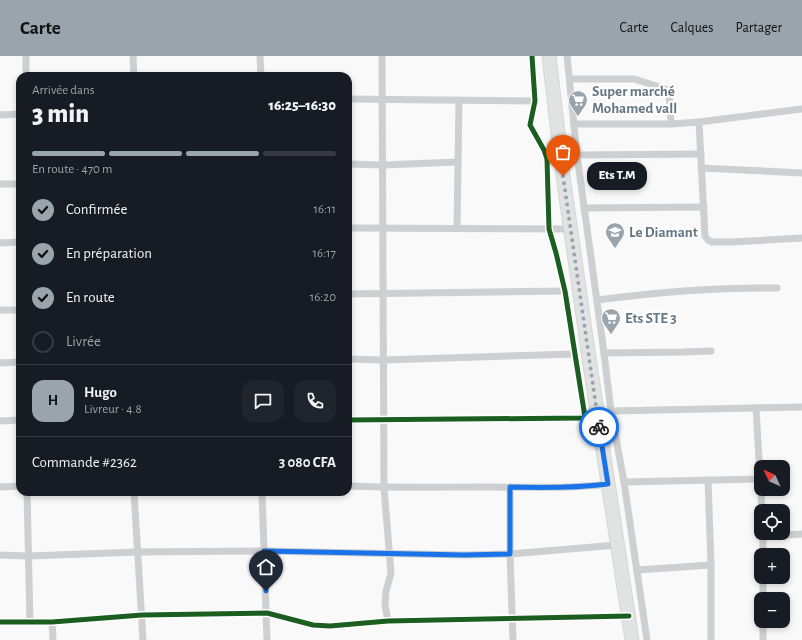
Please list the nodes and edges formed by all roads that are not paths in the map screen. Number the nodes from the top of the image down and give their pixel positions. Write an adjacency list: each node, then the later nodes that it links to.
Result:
1 (26, 56): 8 (street)
2 (133, 56): 9 (street)
3 (260, 56): 10 (street)
4 (382, 56): 12 (street)
5 (532, 56): 15 (street)
6 (549, 56): 37 (highway)
7 (567, 56): 11 (street)
8 (26, 72)
9 (134, 72)
10 (261, 72)
11 (570, 79): 20 (street); 21 (street)
12 (382, 98): 13 (street); 14 (street); 26 (street)
13 (352, 99)
14 (459, 100): 15 (street); 24 (street)
15 (535, 101): 36 (street)
16 (802, 109): 19 (street)
17 (16, 114): 18 (street)
18 (0, 115)
19 (699, 122): 21 (street); 22 (street)
20 (574, 124): 21 (street); 23 (street)
21 (671, 124)
22 (701, 154): 23 (street); 27 (street)
23 (577, 155): 32 (street)
24 (458, 162): 26 (street); 35 (street)
25 (352, 164): 26 (street)
26 (384, 165): 34 (street)
27 (701, 168): 28 (street); 31 (street)
28 (802, 173)
29 (0, 184): 30 (street)
30 (16, 184)
31 (704, 207): 32 (street); 38 (street)
32 (584, 208): 45 (street)
33 (352, 228): 34 (street)
34 (383, 228): 35 (street); 43 (street)
35 (457, 228): 36 (street)
36 (549, 229): 37 (street); 42 (street)
37 (571, 229): 66 (highway)
38 (802, 238)
39 (16, 242): 40 (street)
40 (0, 243)
41 (777, 288): 45 (street)
42 (564, 291): 43 (street); 50 (street)
43 (383, 293): 44 (street); 52 (street)
44 (352, 294)
45 (597, 300): 49 (street)
46 (0, 310): 47 (street)
47 (16, 310)
48 (711, 351): 49 (street)
49 (604, 353): 57 (street)
50 (575, 354): 52 (street); 60 (street)
51 (352, 359): 52 (street)
52 (383, 360): 60 (street)
53 (16, 362): 54 (street)
54 (0, 363)
55 (802, 407): 56 (street)
56 (756, 408): 57 (street); 62 (street)
57 (611, 411): 65 (street)
58 (16, 420): 61 (street)
59 (352, 420): 60 (street)
60 (384, 420): 71 (street)
61 (0, 421)
62 (759, 460)
63 (754, 479): 64 (street)
64 (708, 480): 65 (street); 84 (street)
65 (624, 482): 85 (street)
66 (608, 484): 70 (street); 77 (highway)
67 (16, 486): 69 (street)
68 (352, 486): 71 (street)
69 (0, 487)
70 (510, 487): 71 (street); 81 (street)
71 (384, 488): 80 (street)
72 (27, 496): 83 (street)
73 (134, 496): 79 (street)
74 (262, 496): 78 (street)
75 (790, 534): 76 (street)
76 (802, 534)
77 (618, 545): 81 (street); 88 (highway)
78 (264, 551): 79 (street); 80 (street); 86 (street)
79 (138, 552): 83 (street); 87 (street)
80 (389, 554): 81 (street); 90 (street)
81 (510, 554): 89 (street)
82 (0, 555): 83 (street)
83 (28, 556): 92 (street)
84 (711, 565): 85 (street); 101 (street)
85 (637, 570): 100 (street)
86 (267, 613): 87 (street); 90 (street); 97 (street)
87 (142, 615): 93 (street); 96 (street)
88 (629, 616): 89 (street); 99 (highway)
89 (513, 619): 90 (street); 98 (street)
90 (388, 621)
91 (0, 622): 92 (street)
92 (30, 622): 93 (street)
93 (52, 622): 95 (street)
94 (763, 628): 102 (street)
95 (53, 640)
96 (143, 640)
97 (267, 640)
98 (513, 640)
99 (632, 640)
100 (647, 640)
101 (711, 640)
102 (763, 640)

